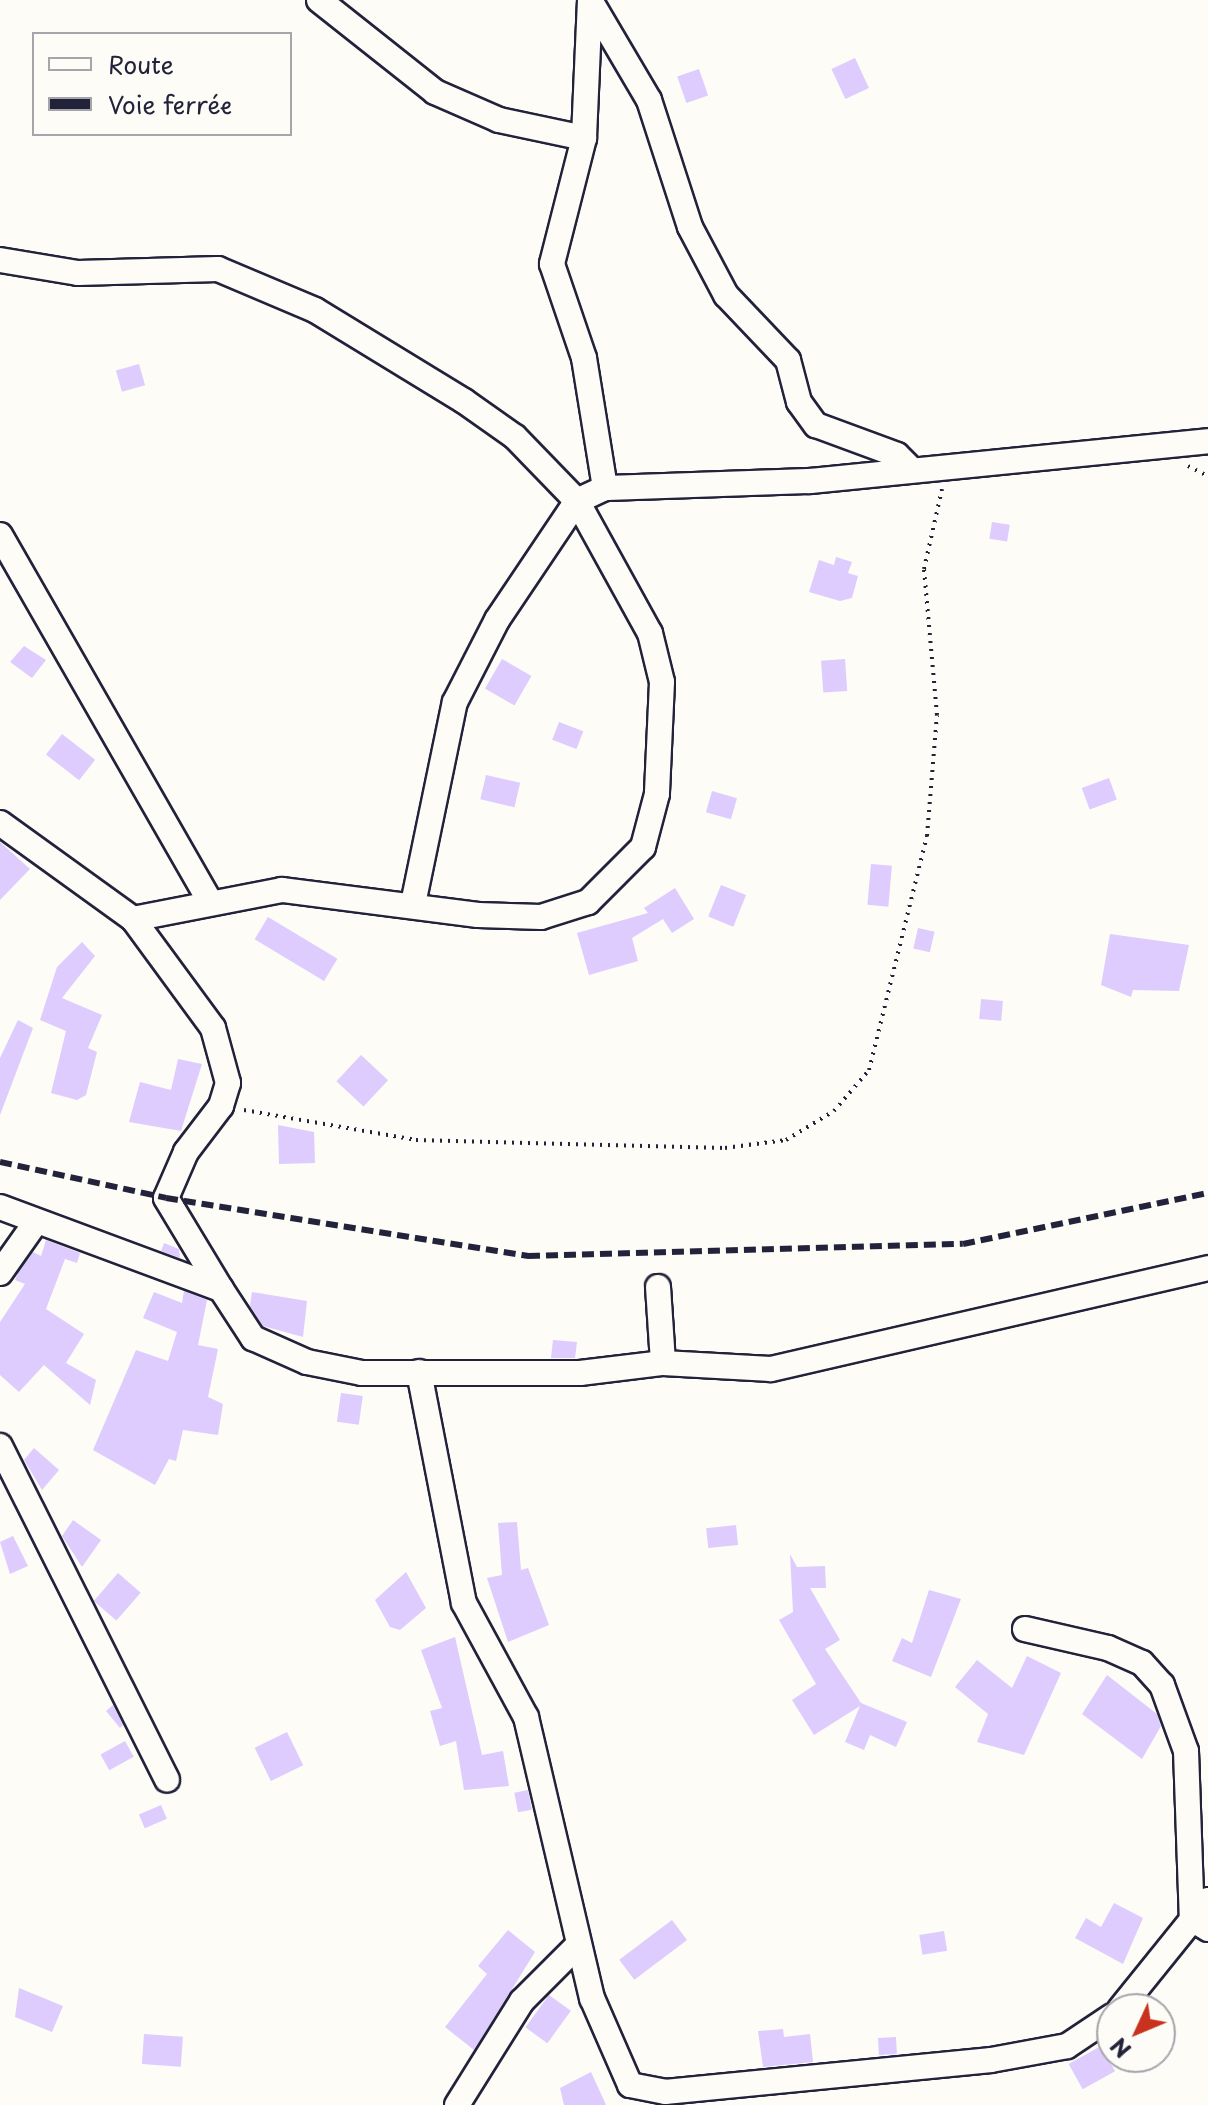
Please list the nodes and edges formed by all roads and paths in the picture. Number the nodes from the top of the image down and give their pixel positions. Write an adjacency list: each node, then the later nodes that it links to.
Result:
1 (319, 0): 3 (street)
2 (590, 0): 3 (street); 7 (street)
3 (584, 138): 8 (street)
4 (0, 260): 9 (street)
5 (1208, 441): 6 (street)
6 (952, 463): 7 (street); 15 (path)
7 (909, 467): 8 (street)
8 (605, 488): 9 (street)
9 (577, 501): 13 (street); 13 (street)
10 (0, 535): 12 (street)
11 (0, 823): 14 (street)
12 (209, 900): 13 (street); 14 (street)
13 (413, 904)
14 (133, 919): 15 (street)
15 (221, 1106): 21 (street)
16 (0, 1207): 17 (street)
17 (36, 1222): 19 (street); 21 (street)
18 (1208, 1268): 22 (street)
19 (0, 1273)
20 (658, 1287): 22 (street)
21 (221, 1289): 23 (street)
22 (663, 1363): 23 (street)
23 (419, 1372): 29 (street)
24 (0, 1446): 26 (street)
25 (1025, 1629): 28 (street)
26 (167, 1780)
27 (1208, 1900): 28 (street)
28 (1200, 1924): 30 (street)
29 (578, 1945): 31 (street); 32 (street)
30 (1135, 1993)
31 (1096, 2027)
32 (457, 2105)

